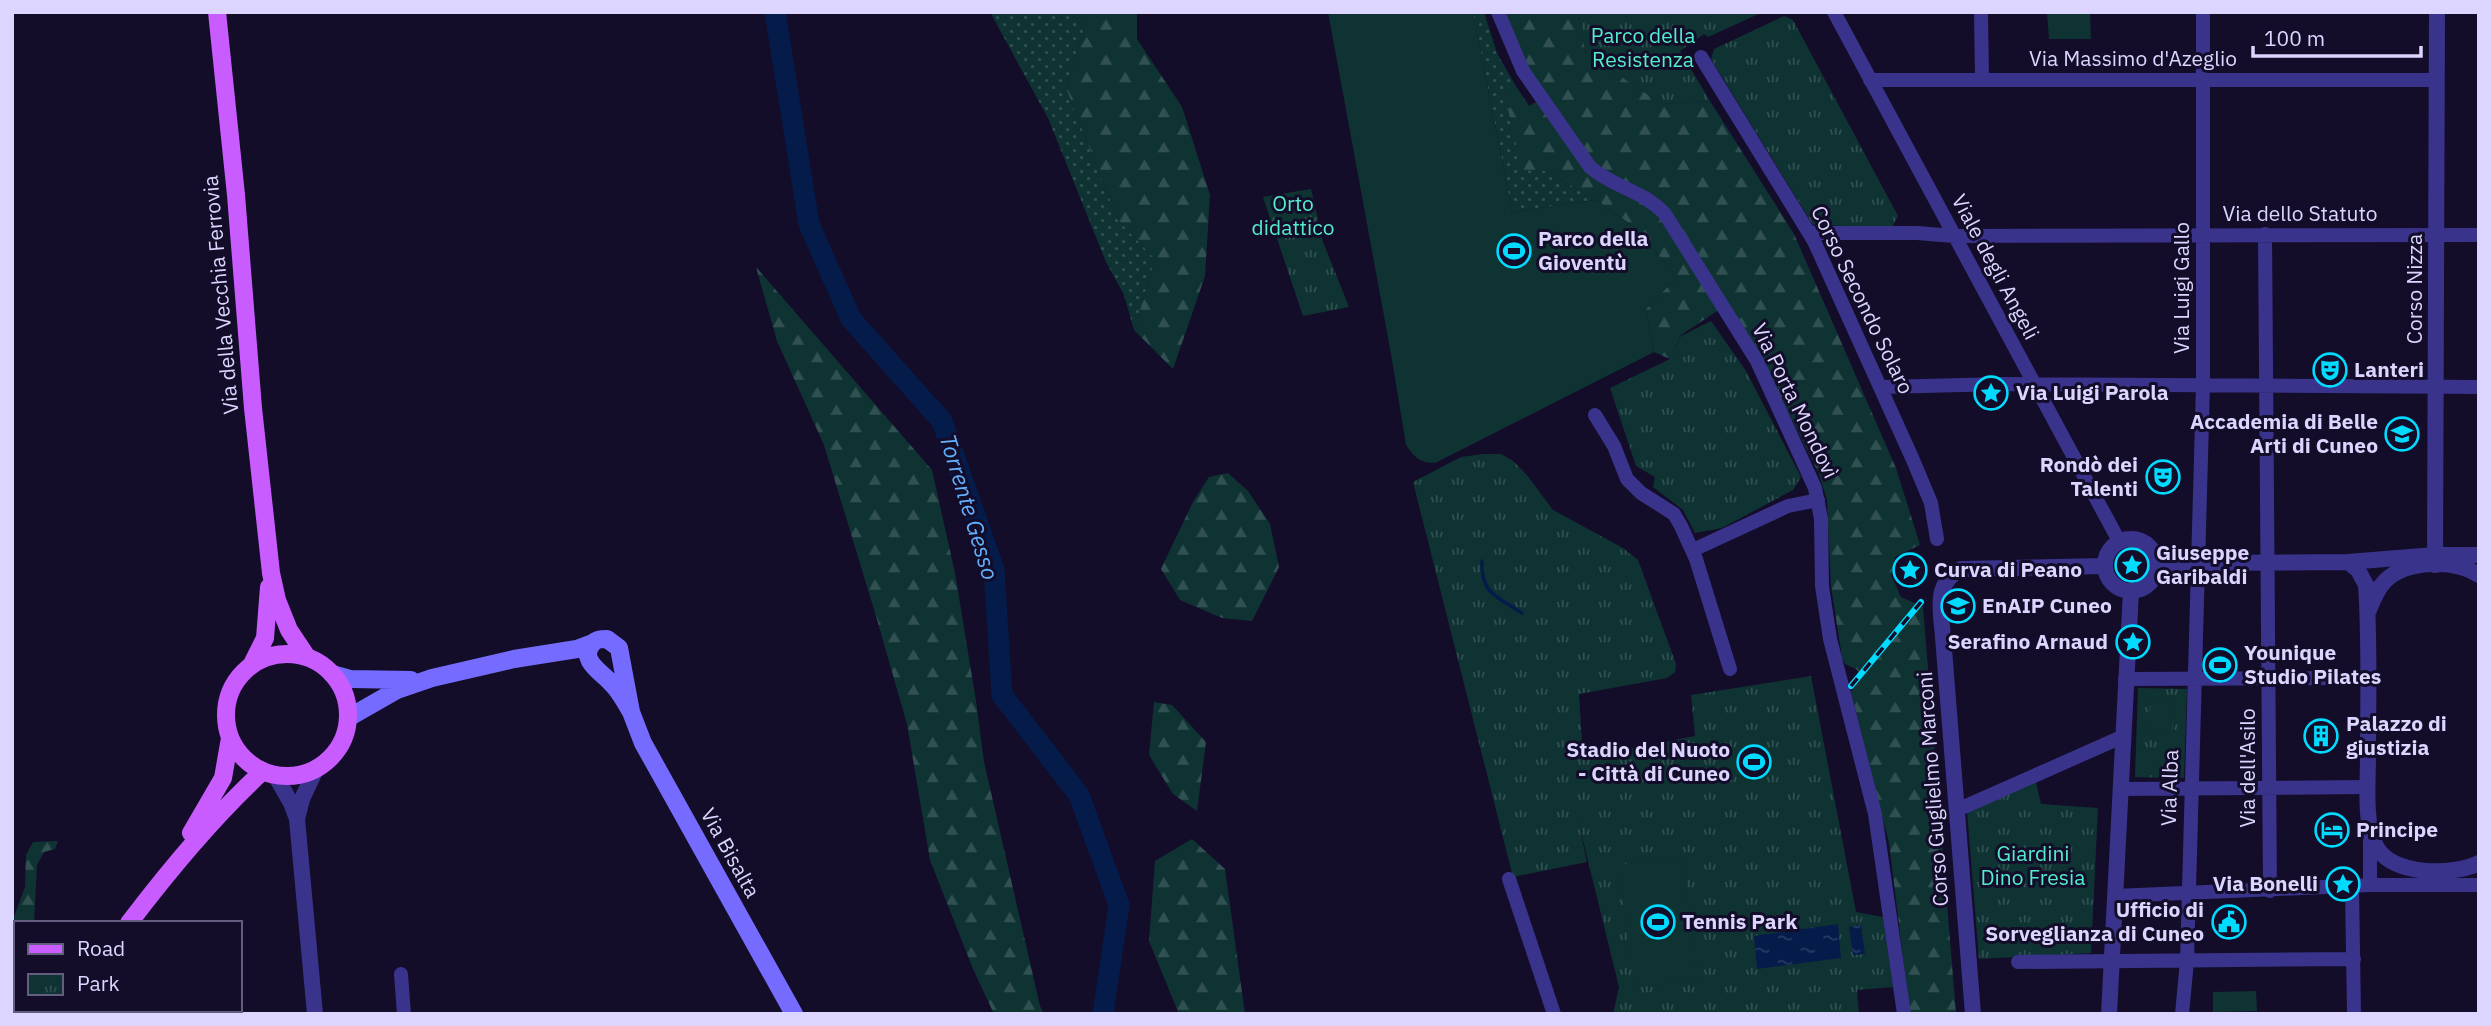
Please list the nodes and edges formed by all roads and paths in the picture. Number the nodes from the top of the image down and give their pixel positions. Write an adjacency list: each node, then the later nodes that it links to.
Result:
1 (217, 12): 36 (main road, Via della Vecchia Ferrovia)
2 (1498, 12): 25 (street, Via Porta Mondovì)
3 (1834, 12): 8 (street, Viale degli Angeli)
4 (1981, 12): 9 (street)
5 (2203, 12): 10 (street, Via Luigi Gallo)
6 (2437, 12): 11 (street, Corso Nizza)
7 (1701, 57): 12 (street, Corso Secondo Solaro)
8 (1870, 79): 9 (street, Via Massimo d'Azeglio); 17 (street, Viale degli Angeli)
9 (1982, 79): 10 (street, Via Massimo d'Azeglio)
10 (2203, 80): 11 (street, Via Massimo d'Azeglio); 14 (street, Via Luigi Gallo)
11 (2437, 80): 15 (street, Corso Nizza)
12 (1810, 233): 17 (street, Via dello Statuto); 21 (street, Corso Secondo Solaro)
13 (2265, 234): 14 (street, Via dello Statuto); 15 (street, Via dello Statuto); 20 (street, Via dell'Asilo)
14 (2202, 235): 17 (street, Via dello Statuto); 19 (street, Via Luigi Gallo)
15 (2436, 235): 16 (street, Via dello Statuto); 22 (street, Corso Nizza)
16 (2479, 235)
17 (1954, 236): 18 (street, Viale degli Angeli)
18 (2034, 385): 19 (street); 21 (street); 27 (street, Viale degli Angeli)
19 (2203, 385): 20 (street); 32 (street, Via Luigi Gallo)
20 (2265, 385): 22 (street); 31 (street, Via dell'Asilo)
21 (1882, 387): 26 (street, Corso Secondo Solaro)
22 (2435, 387): 23 (street); 30 (street, Corso Nizza)
23 (2479, 387)
24 (1595, 415): 28 (street)
25 (1818, 500): 28 (street); 86 (street, Via Porta Mondovì)
26 (1937, 539)
27 (2119, 541): 34 (street); 35 (street)
28 (1693, 550): 46 (street)
29 (2479, 555): 30 (street)
30 (2435, 560): 33 (street); 37 (street); 39 (street)
31 (2266, 561): 32 (street); 33 (street); 51 (street, Via dell'Asilo)
32 (2199, 562): 35 (street); 52 (street, Via Alba)
33 (2348, 562): 39 (street)
34 (2105, 566): 38 (street); 63 (street, Corso Guglielmo Marconi)
35 (2158, 566): 38 (street)
36 (271, 573): 42 (main road, Via della Vecchia Ferrovia); 44 (main road, Via della Vecchia Ferrovia)
37 (2479, 575)
38 (2131, 591): 50 (street)
39 (2368, 612): 49 (street)
40 (593, 643): 41 (main road); 43 (main road); 45 (main road)
41 (552, 653): 45 (main road); 48 (main road)
42 (307, 657): 44 (main road); 47 (main road)
43 (620, 657): 45 (main road); 53 (main road, Via Bisalta)
44 (252, 664): 56 (main road)
45 (596, 668): 53 (main road, Via Bisalta)
46 (1730, 669)
47 (332, 674): 48 (main road); 54 (main road)
48 (432, 678): 54 (main road)
49 (2368, 678): 51 (street); 60 (street)
50 (2125, 679): 52 (street); 55 (street)
51 (2268, 679): 52 (street); 59 (street, Via dell'Asilo)
52 (2195, 680): 62 (street, Via Alba)
53 (631, 712): 84 (main road, Via Bisalta)
54 (348, 718): 57 (main road)
55 (2124, 736): 61 (street); 63 (street)
56 (230, 738): 58 (main road); 67 (main road)
57 (317, 767): 58 (main road); 64 (street)
58 (269, 773): 64 (street); 67 (main road)
59 (2268, 786): 60 (street); 62 (street); 73 (street, Via dell'Asilo)
60 (2368, 787): 65 (street)
61 (2120, 789): 62 (street); 75 (street)
62 (2191, 789): 74 (street, Via Alba)
63 (1957, 810): 87 (street, Corso Guglielmo Marconi)
64 (297, 819): 82 (street)
65 (2370, 827): 68 (street); 70 (street)
66 (2479, 863): 68 (street)
67 (163, 877): 76 (main road)
68 (2435, 877): 70 (street); 71 (street)
69 (1509, 878): 85 (street)
70 (2370, 885): 72 (street)
71 (2479, 886)
72 (2352, 887): 73 (street); 77 (street)
73 (2270, 891): 74 (street)
74 (2188, 894): 75 (street); 78 (street, Via Alba)
75 (2115, 896): 80 (street)
76 (130, 921)
77 (2354, 959): 78 (street); 90 (street)
78 (2187, 961): 80 (street); 89 (street, Via Alba)
79 (2018, 962): 80 (street)
80 (2112, 962): 88 (street)
81 (401, 974): 83 (street)
82 (315, 1014)
83 (404, 1014)
84 (794, 1014)
85 (1554, 1014)
86 (1904, 1014)
87 (1973, 1014)
88 (2109, 1014)
89 (2182, 1014)
90 (2354, 1014)

